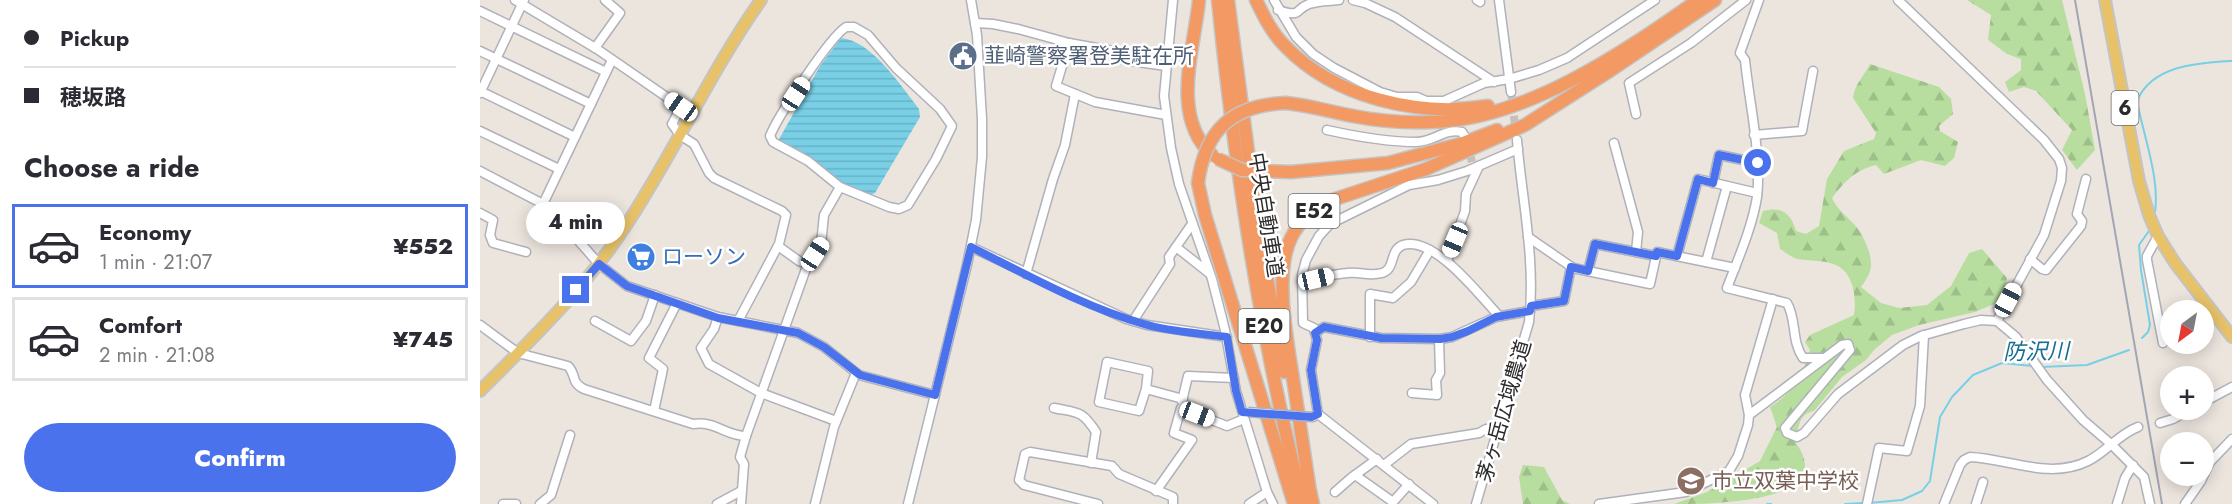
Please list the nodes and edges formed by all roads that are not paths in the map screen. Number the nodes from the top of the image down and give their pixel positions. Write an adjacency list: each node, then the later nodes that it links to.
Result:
1 (605, 0): 26 (street)
2 (761, 0): 45 (main road)
3 (971, 0): 23 (street)
4 (1173, 0): 30 (street)
5 (1199, 0): 37 (highway, bridge)
6 (1218, 0): 154 (highway, 中央自動車道 / E20)
7 (1228, 0): 136 (highway, 中央自動車道 / E20)
8 (1256, 0): 39 (highway)
9 (1274, 0): 21 (street)
10 (1339, 0): 21 (street)
11 (1353, 0): 34 (street)
12 (1499, 0): 33 (street)
13 (1655, 0): 33 (street)
14 (1698, 0): 39 (highway)
15 (1715, 0): 37 (highway, E52)
16 (1746, 0): 41 (street)
17 (1759, 0): 46 (street)
18 (1898, 0): 72 (street)
19 (2105, 0): 62 (main road, 6)
20 (520, 2): 24 (street); 26 (street)
21 (1278, 10): 34 (street)
22 (480, 11): 24 (street)
23 (975, 23): 25 (street); 65 (street)
24 (512, 26): 28 (street); 31 (street)
25 (1069, 43): 30 (street); 38 (street)
26 (595, 48): 29 (street)
27 (480, 51): 28 (street)
28 (496, 59): 35 (street); 40 (street)
29 (612, 60): 31 (street); 45 (street)
30 (1166, 66): 42 (street)
31 (606, 72): 40 (street)
32 (1813, 72): 46 (street)
33 (1509, 79): 34 (street); 36 (street)
34 (1495, 82)
35 (480, 92): 47 (street)
36 (1511, 92)
37 (1574, 93): 136 (highway, E52)
38 (1075, 94): 42 (street); 80 (street)
39 (1531, 98): 153 (highway, bridge)
40 (591, 104): 47 (street)
41 (1636, 114)
42 (1166, 115): 61 (street)
43 (1327, 130): 48 (street)
44 (480, 131): 52 (street)
45 (680, 135): 64 (street); 75 (main road)
46 (1754, 135): 50 (street)
47 (575, 138): 52 (street)
48 (1466, 138)
49 (1614, 143): 69 (street)
50 (1758, 163): 55 (street); 58 (street)
51 (1475, 165): 63 (street, 茅ヶ岳広域農道); 73 (street); 82 (street)
52 (559, 169): 59 (street)
53 (480, 171): 59 (street)
54 (2086, 178): 72 (street)
55 (1713, 183): 56 (street); 71 (street)
56 (1727, 186): 58 (street); 74 (street)
57 (840, 187): 57 (street); 76 (street)
58 (1757, 193): 78 (street)
59 (543, 204): 75 (street)
60 (480, 213): 68 (street)
61 (1192, 224): 66 (street); 81 (street)
62 (2157, 233): 94 (street); 101 (main road, 6)
63 (1528, 237): 77 (street); 86 (street, 茅ヶ岳広域農道)
64 (778, 246): 76 (street); 90 (street)
65 (971, 247): 80 (street); 113 (street)
66 (1176, 247): 81 (street); 91 (street)
67 (1430, 250): 73 (street); 82 (street); 100 (street)
68 (526, 252)
69 (1636, 252): 70 (street); 79 (street)
70 (1656, 256): 71 (street); 79 (street)
71 (1677, 256): 74 (street)
72 (2030, 259): 92 (street)
73 (1447, 261): 87 (street)
74 (1706, 262): 78 (street)
75 (599, 264): 83 (street); 104 (main road)
76 (808, 264): 95 (street)
77 (1571, 267): 79 (street); 86 (street)
78 (1735, 268): 84 (street)
79 (1588, 271)
80 (1026, 274): 91 (street)
81 (1210, 274): 99 (street)
82 (1302, 282): 97 (street)
83 (655, 295): 85 (street); 89 (street)
84 (1773, 299): 105 (street); 119 (street)
85 (677, 303): 88 (street); 117 (street)
86 (1531, 308): 87 (street); 125 (street, 茅ヶ岳広域農道)
87 (1499, 316): 103 (street)
88 (718, 318): 90 (street); 111 (street)
89 (595, 321)
90 (738, 321): 95 (street)
91 (1133, 321): 99 (street)
92 (1997, 321): 98 (street); 129 (street)
93 (480, 326): 102 (street)
94 (2160, 328)
95 (783, 329): 106 (street); 111 (street)
96 (480, 330): 102 (street)
97 (1315, 333): 100 (street); 120 (street)
98 (1924, 335): 105 (street); 141 (street)
99 (1227, 337): 107 (street)
100 (1370, 337): 103 (street)
101 (2232, 337)
102 (499, 339): 104 (street)
103 (1438, 339): 112 (street)
104 (518, 353): 110 (main road); 117 (street)
105 (1825, 358): 119 (street)
106 (856, 373): 113 (street); 122 (street)
107 (1234, 378): 115 (street); 118 (street)
108 (2232, 387): 114 (street)
109 (1146, 388): 109 (street); 115 (street)
110 (480, 391)
111 (761, 393): 122 (street); 127 (street)
112 (1412, 393)
113 (935, 395): 148 (street)
114 (2214, 397)
115 (1182, 403): 118 (street); 138 (street)
116 (1054, 408): 131 (street)
117 (654, 411): 127 (street)
118 (1245, 414): 120 (street, bridge); 139 (street)
119 (1749, 415): 158 (street)
120 (1315, 416): 130 (street)
121 (2170, 420): 123 (street)
122 (836, 422): 147 (street)
123 (2160, 423)
124 (2138, 427): 129 (street)
125 (1498, 431): 130 (street); 157 (street, 茅ヶ岳広域農道)
126 (570, 435): 145 (street)
127 (746, 436): 137 (street)
128 (2232, 439): 163 (street)
129 (2112, 445): 132 (street); 159 (street)
130 (1381, 462): 133 (street); 135 (street)
131 (1091, 463): 138 (street); 149 (street)
132 (2133, 465): 161 (street); 162 (street)
133 (1355, 475): 135 (street); 140 (street)
134 (1983, 482): 160 (street)
135 (1409, 484): 156 (street)
136 (1309, 485): 155 (highway, 中央自動車道 / E20)
137 (741, 491): 142 (street); 146 (street)
138 (1156, 491): 150 (street)
139 (1267, 492): 151 (street); 152 (street)
140 (1335, 492)
141 (1867, 502)
142 (721, 503)
143 (503, 504): 144 (street)
144 (516, 504)
145 (540, 504)
146 (741, 504)
147 (815, 504)
148 (908, 504)
149 (1098, 504)
150 (1173, 504)
151 (1249, 504)
152 (1273, 504)
153 (1294, 504)
154 (1303, 504)
155 (1313, 504)
156 (1433, 504)
157 (1476, 504)
158 (1599, 504)
159 (1944, 504)
160 (1976, 504)
161 (2117, 504)
162 (2150, 504)
163 (2185, 504)

